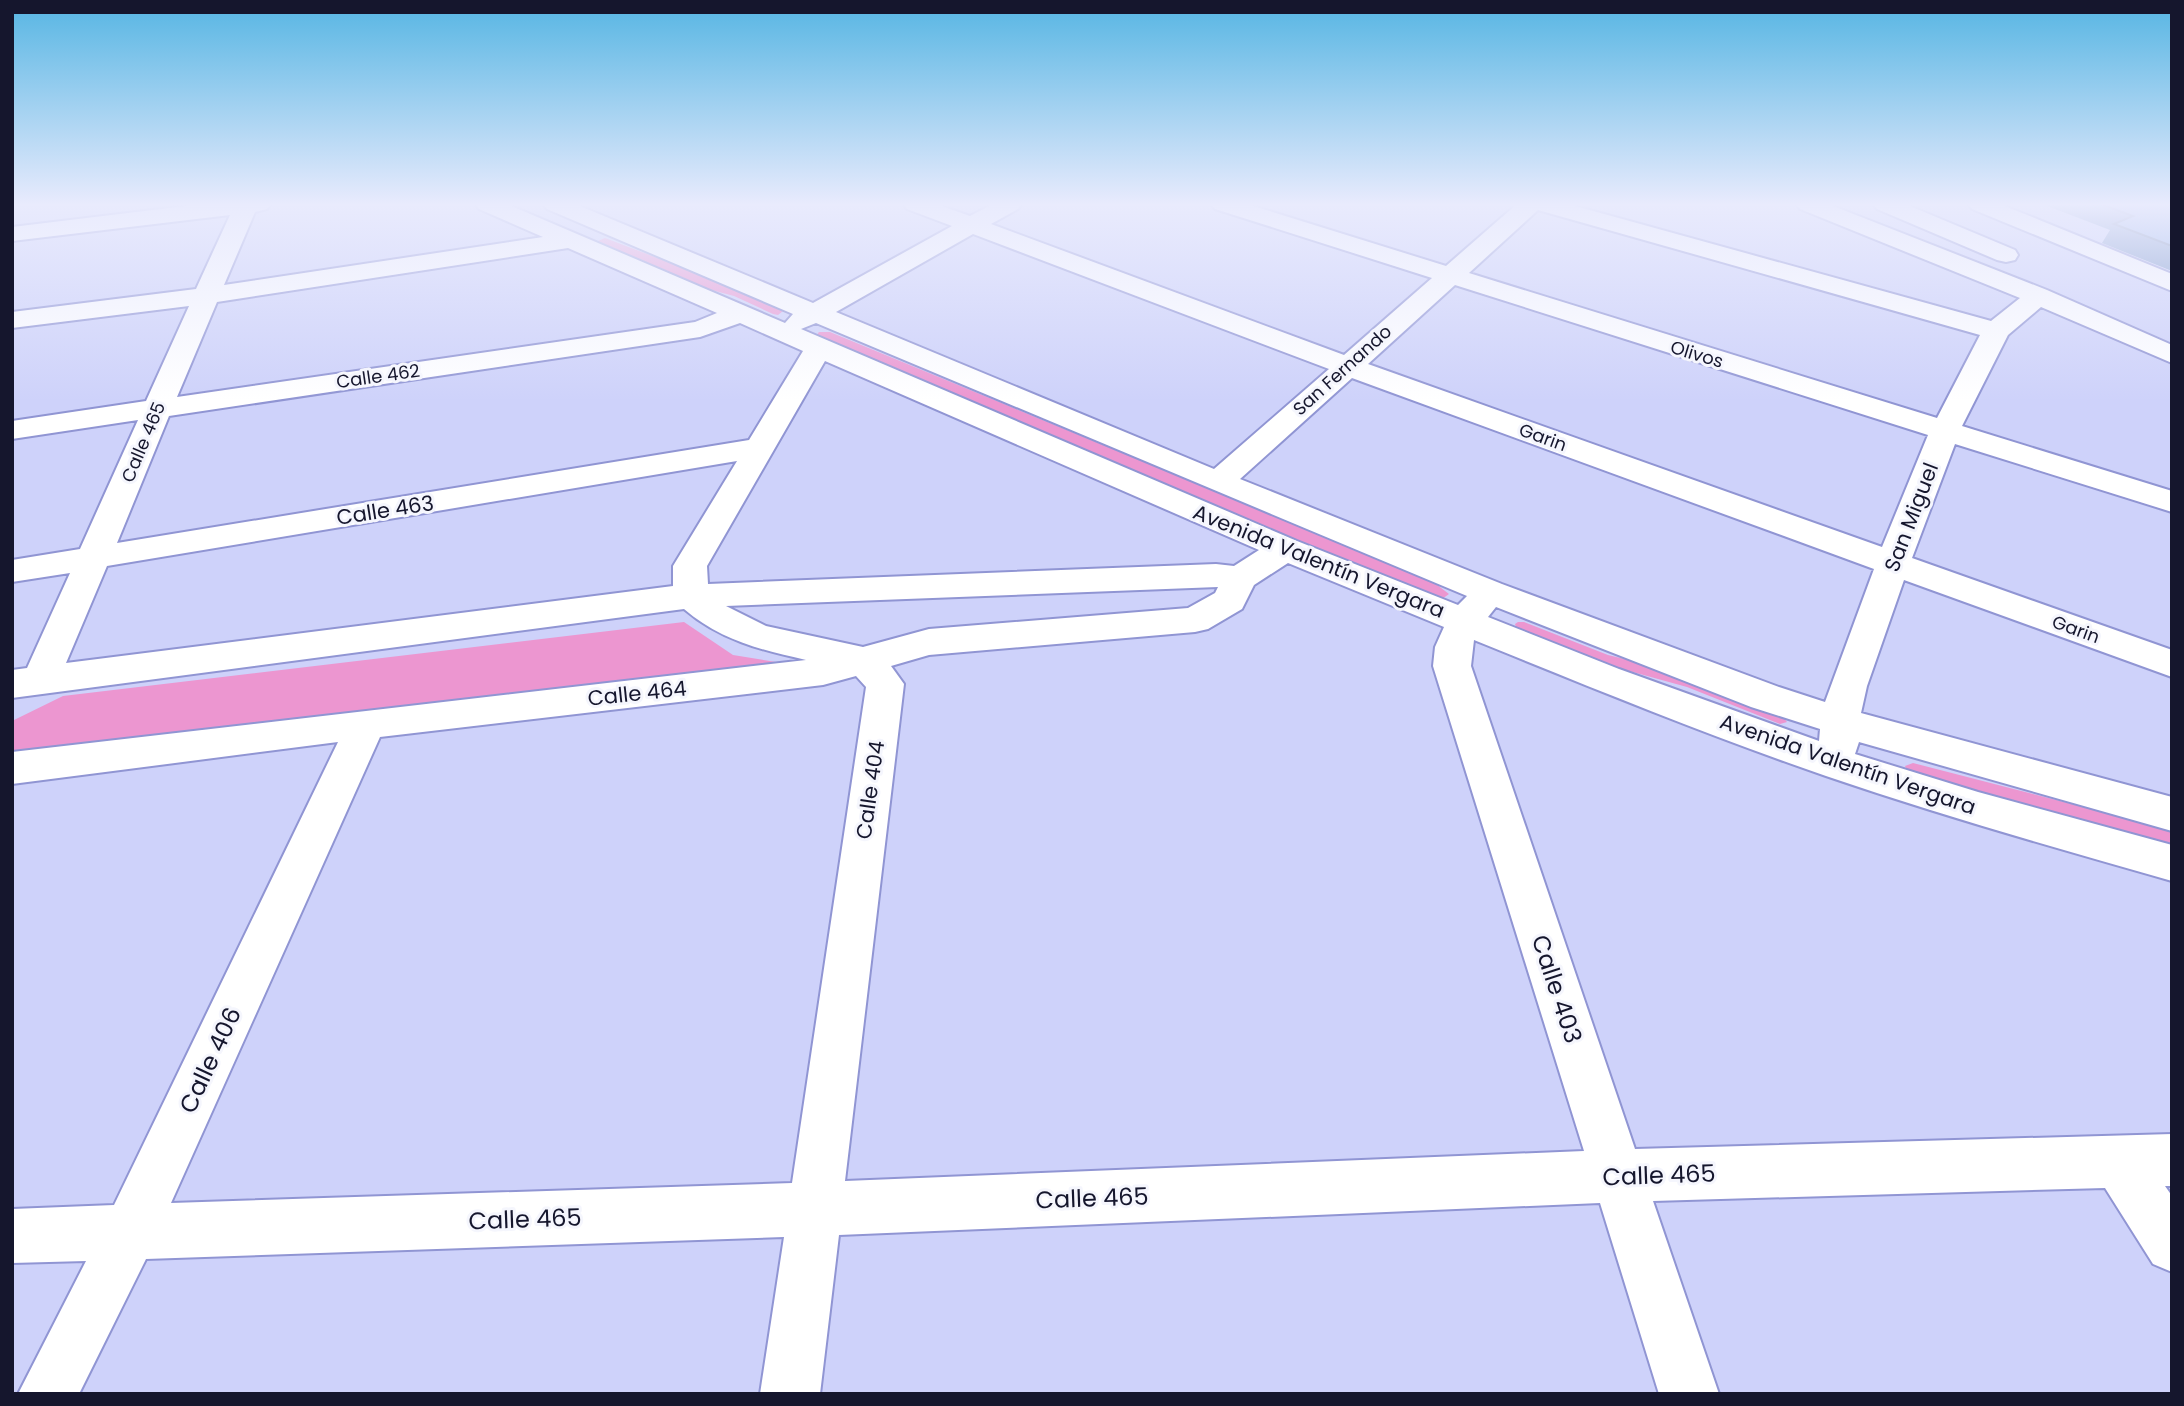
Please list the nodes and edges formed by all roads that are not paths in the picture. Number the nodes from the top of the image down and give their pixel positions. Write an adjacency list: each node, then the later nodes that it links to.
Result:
1 (219, 270): 14 (street, Calle 465)
2 (378, 270): 14 (street)
3 (639, 270): 16 (street, Avenida Valentín Vergara)
4 (687, 270): 19 (street, Avenida Valentín Vergara)
5 (903, 270): 19 (street)
6 (1090, 270): 21 (street, Garin)
7 (1425, 270): 12 (street, Olivos)
8 (1456, 270): 12 (street, San Fernando)
9 (1777, 270): 18 (street)
10 (1972, 270): 15 (street)
11 (2139, 270): 13 (street)
12 (1448, 277): 21 (street, San Fernando); 24 (street, Olivos)
13 (2172, 283)
14 (206, 296): 17 (street); 22 (street, Calle 465)
15 (2038, 296): 18 (street, San Miguel); 20 (street)
16 (741, 314): 19 (street, Avenida Valentín Vergara); 22 (street, Calle 462)
17 (12, 320)
18 (1996, 331): 24 (street, San Miguel)
19 (803, 332): 25 (street); 26 (street, Avenida Valentín Vergara); 28 (street, Avenida Valentín Vergara)
20 (2172, 355)
21 (1347, 366): 26 (street, San Fernando); 30 (street, Garin)
22 (158, 408): 23 (street, Calle 462); 29 (street, Calle 465)
23 (12, 430)
24 (1945, 431): 27 (street, Olivos); 30 (street, San Miguel)
25 (757, 449): 29 (street, Calle 463); 33 (street)
26 (1218, 482): 34 (street, Avenida Valentín Vergara)
27 (2172, 502)
28 (1285, 549): 32 (street, Calle 464); 34 (street, Avenida Valentín Vergara)
29 (93, 557): 31 (street, Calle 463); 37 (street, Calle 465)
30 (1892, 563): 36 (street, Garin); 38 (street, San Miguel)
31 (12, 571)
32 (1240, 578): 33 (street); 35 (street, Calle 464)
33 (691, 596): 35 (street); 37 (street)
34 (1478, 606): 38 (street, Avenida Valentín Vergara); 40 (street, Avenida Valentín Vergara); 46 (street, Calle 403)
35 (865, 661): 39 (street, Calle 464); 47 (street, Calle 404)
36 (2172, 664)
37 (21, 688)
38 (1840, 721): 40 (street, San Miguel); 42 (street, Avenida Valentín Vergara)
39 (366, 724): 41 (street, Calle 464); 48 (street, Calle 406)
40 (1838, 764): 43 (street, Avenida Valentín Vergara)
41 (12, 768)
42 (2172, 814)
43 (2172, 863)
44 (2172, 1160): 45 (street, Calle 465)
45 (2119, 1163): 46 (street, Calle 465); 50 (street)
46 (1618, 1176): 47 (street, Calle 465); 53 (street, Calle 403)
47 (813, 1209): 48 (street, Calle 465); 52 (street, Calle 404)
48 (130, 1232): 49 (street, Calle 465); 51 (street, Calle 406)
49 (12, 1236)
50 (2172, 1245)
51 (48, 1394)
52 (790, 1394)
53 (1689, 1394)

